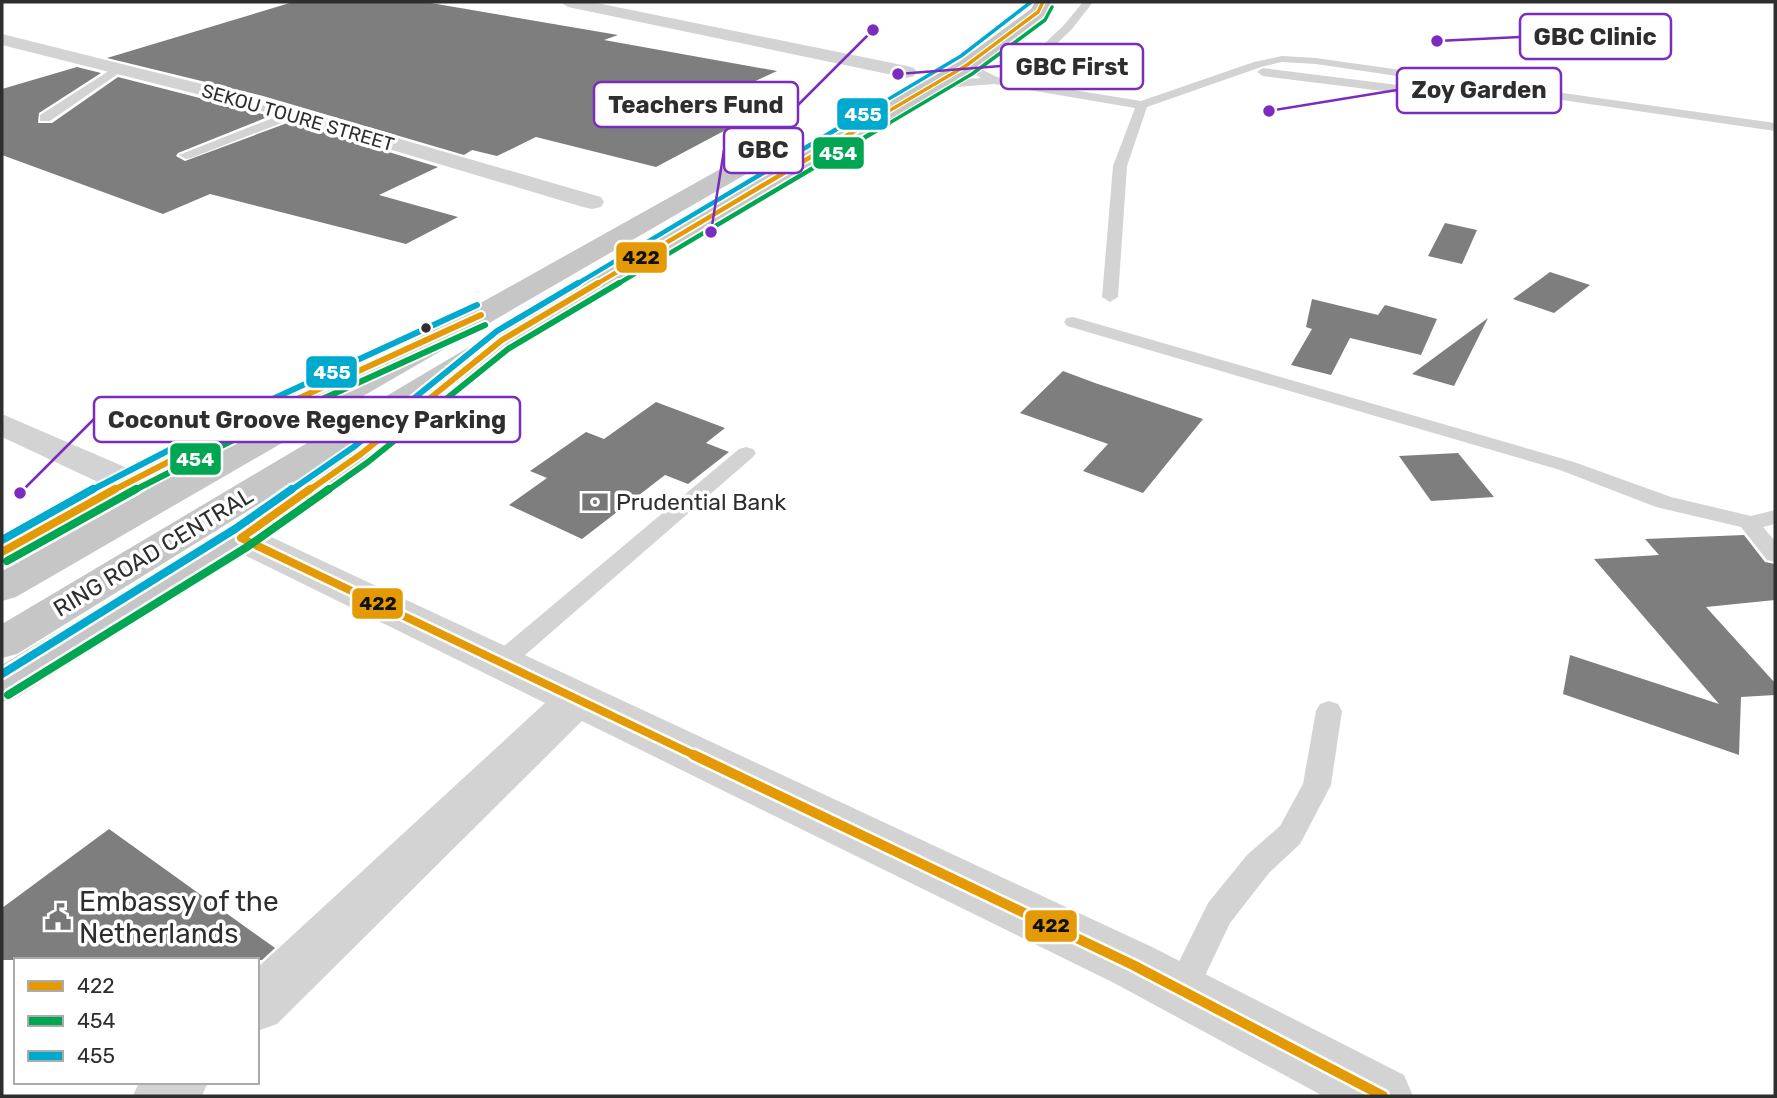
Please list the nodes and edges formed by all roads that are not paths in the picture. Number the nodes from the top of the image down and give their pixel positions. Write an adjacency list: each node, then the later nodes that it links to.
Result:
1 (568, 2): 8 (street)
2 (1011, 2): 8 (main road, RING ROAD CENTRAL)
3 (1043, 2): 6 (main road)
4 (1088, 2): 10 (lane)
5 (6, 43): 7 (street, SEKOU TOURE STREET)
6 (967, 65): 9 (lane); 11 (main road)
7 (119, 69): 13 (street, SEKOU TOURE STREET); 14 (lane)
8 (907, 72): 16 (main road, RING ROAD CENTRAL)
9 (994, 80): 10 (lane); 11 (lane)
10 (1009, 83): 12 (lane)
11 (933, 85): 17 (main road)
12 (1142, 105): 15 (lane); 20 (lane)
13 (293, 114): 18 (lane); 19 (street, SEKOU TOURE STREET)
14 (45, 118)
15 (1775, 127)
16 (810, 129): 17 (main road); 21 (main road, RING ROAD CENTRAL)
17 (846, 136): 23 (main road)
18 (186, 155)
19 (592, 202)
20 (1110, 297)
21 (469, 322): 26 (main road, RING ROAD CENTRAL); 32 (main road, RING ROAD CENTRAL)
22 (1073, 322): 28 (lane)
23 (502, 340): 29 (main road, RING ROAD CENTRAL); 33 (main road, RING ROAD CENTRAL)
24 (4, 427): 26 (street)
25 (746, 453): 34 (lane)
26 (128, 482): 30 (main road, RING ROAD CENTRAL)
27 (1775, 517): 28 (lane)
28 (1751, 523): 31 (lane)
29 (241, 538): 34 (street); 35 (main road, RING ROAD CENTRAL)
30 (2, 552)
31 (1775, 555)
32 (2, 588)
33 (2, 643)
34 (500, 663): 36 (street)
35 (2, 685)
36 (576, 700): 38 (street); 39 (street)
37 (1329, 711): 38 (lane)
38 (1181, 990): 42 (street)
39 (259, 1003)
40 (176, 1084): 41 (street)
41 (163, 1096)
42 (1383, 1096)

